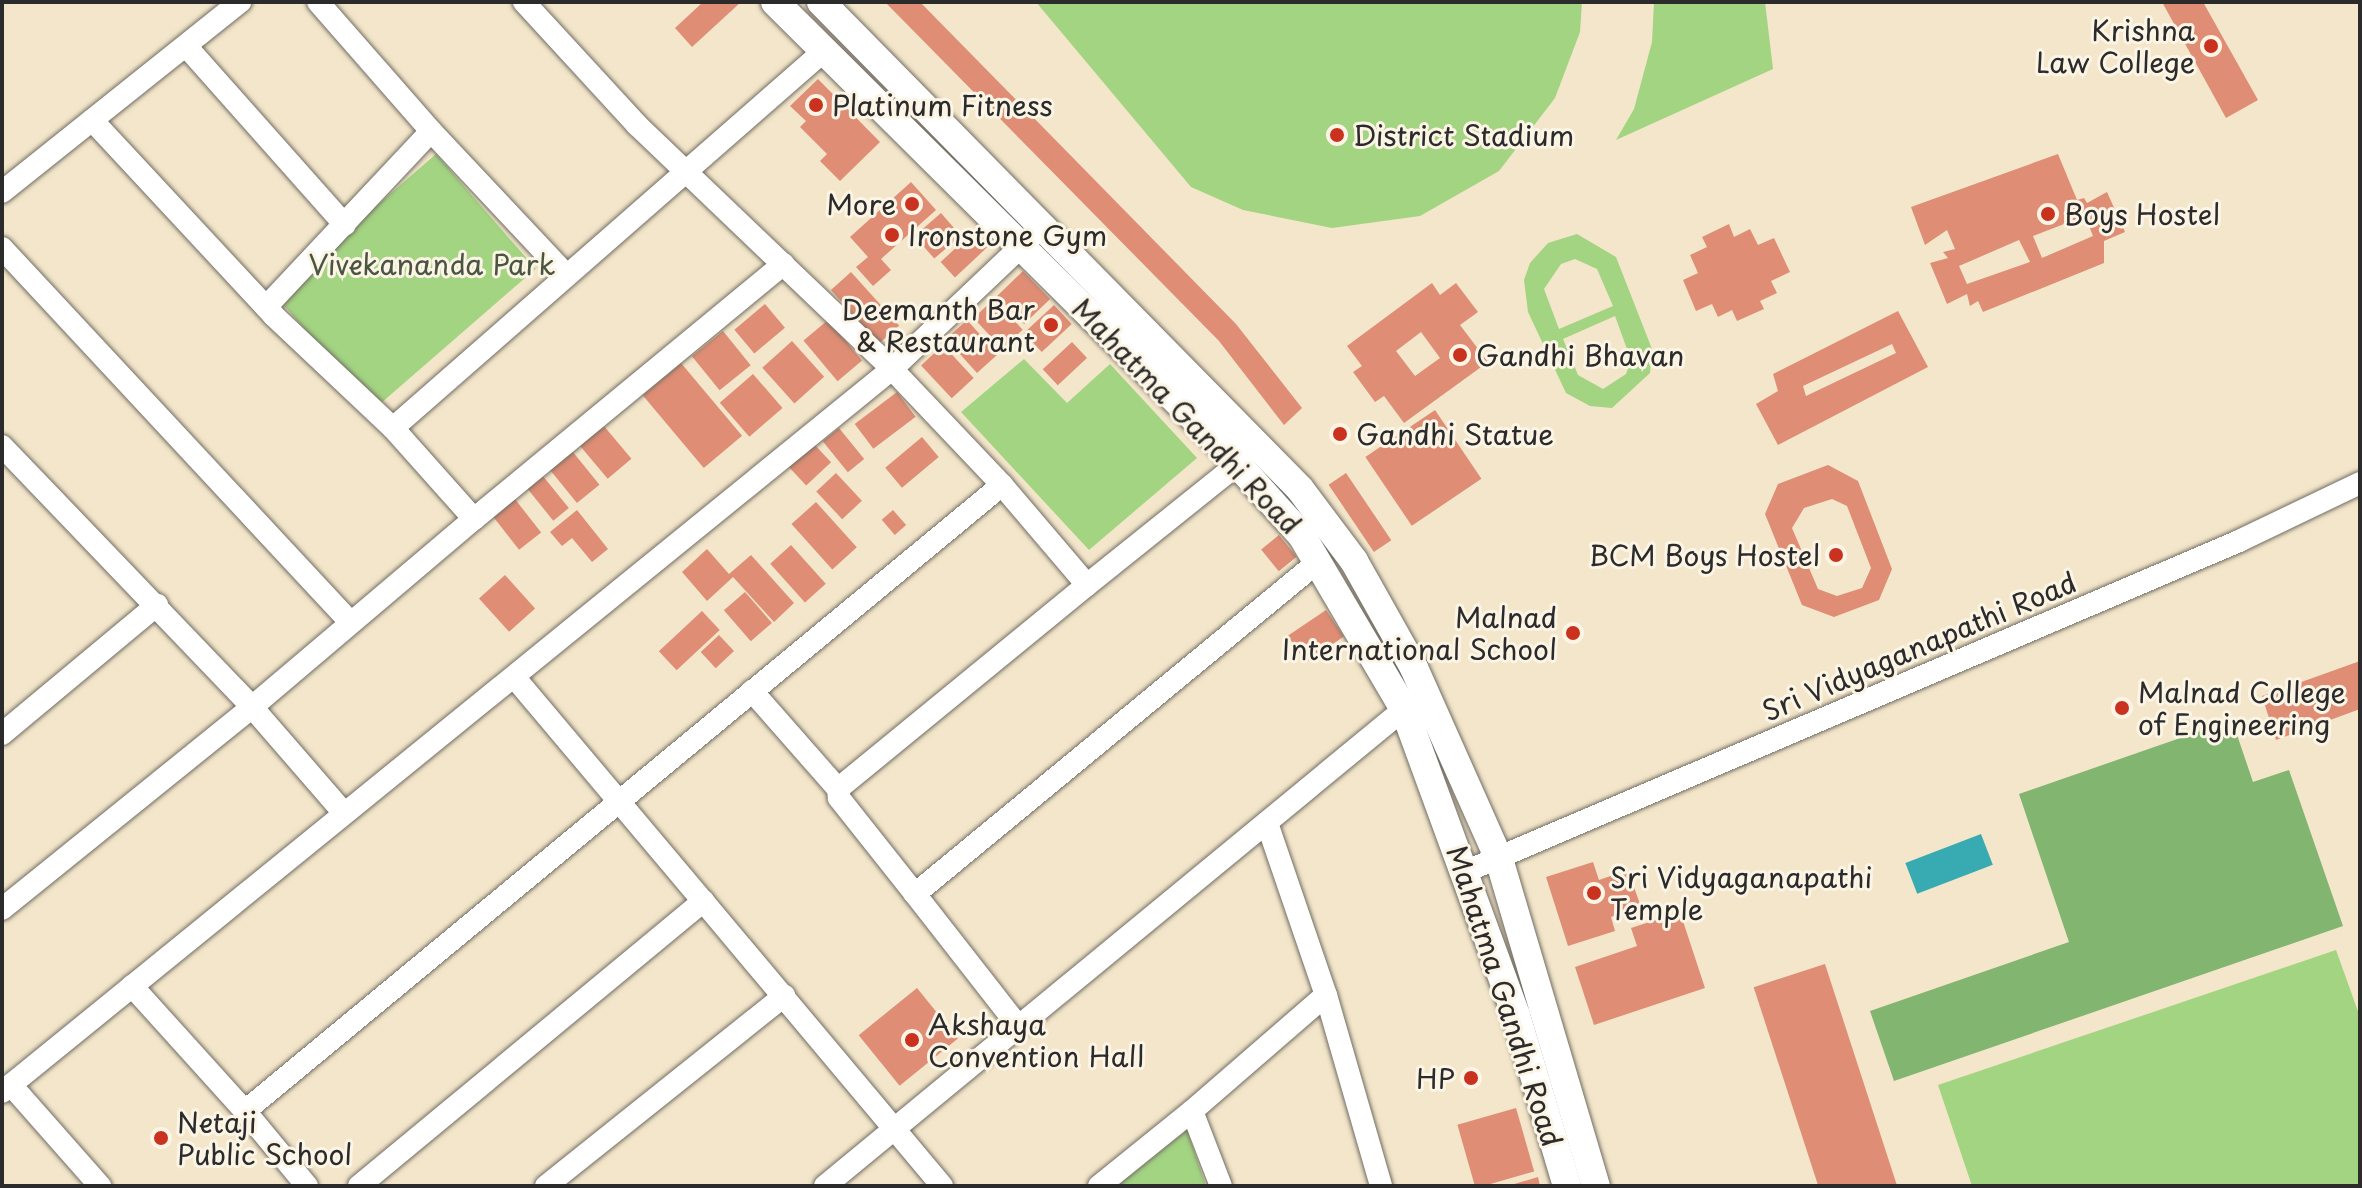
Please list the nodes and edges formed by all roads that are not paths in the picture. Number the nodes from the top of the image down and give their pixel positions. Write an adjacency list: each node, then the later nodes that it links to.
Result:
1 (240, 2): 6 (street)
2 (318, 2): 9 (street)
3 (524, 2): 10 (street)
4 (775, 2): 7 (street, Mahatma Gandhi Road)
5 (821, 2): 13 (street, Mahatma Gandhi Road)
6 (186, 46): 8 (street); 12 (street)
7 (825, 50): 10 (street); 13 (street, Mahatma Gandhi Road)
8 (92, 120): 11 (street); 17 (street)
9 (431, 131): 12 (street); 16 (street)
10 (686, 173): 15 (street); 16 (street)
11 (2, 192)
12 (345, 225): 17 (street)
13 (1033, 236): 18 (street); 21 (street, Mahatma Gandhi Road); 31 (street, Mahatma Gandhi Road)
14 (2, 248): 28 (street)
15 (783, 264): 18 (street); 24 (street)
16 (566, 275): 19 (street)
17 (266, 307): 19 (street)
18 (892, 369): 23 (street); 29 (street)
19 (393, 428): 24 (street)
20 (2, 446): 27 (street)
21 (1238, 464): 25 (street, Mahatma Gandhi Road); 26 (street)
22 (2360, 483): 38 (street, Sri Vidyaganapathi Road)
23 (1002, 485): 26 (street); 30 (street)
24 (474, 519): 28 (street)
25 (1319, 561): 31 (street, Mahatma Gandhi Road); 40 (street)
26 (1087, 585): 34 (street)
27 (157, 605): 32 (street); 33 (street)
28 (351, 623): 32 (street)
29 (515, 678): 35 (street); 36 (street)
30 (752, 691): 34 (street); 35 (street)
31 (1415, 700): 37 (street); 38 (street, Mahatma Gandhi Road); 39 (street, Mahatma Gandhi Road)
32 (252, 707): 36 (street); 42 (street)
33 (2, 734)
34 (838, 789): 40 (street)
35 (620, 799): 41 (street); 48 (street)
36 (343, 812): 43 (street)
37 (1267, 823): 44 (street); 46 (street)
38 (1499, 859): 39 (street, Sri Vidyaganapathi Road); 61 (street, Mahatma Gandhi Road)
39 (1467, 871): 60 (street, Mahatma Gandhi Road)
40 (915, 894): 46 (street)
41 (703, 901): 45 (street); 53 (street)
42 (2, 909)
43 (132, 986): 47 (street); 48 (street)
44 (1326, 995): 49 (street); 59 (street)
45 (784, 996): 50 (street); 54 (street)
46 (1018, 1026): 50 (street)
47 (7, 1088): 51 (street)
48 (245, 1111): 52 (street)
49 (1192, 1111): 57 (street); 58 (street)
50 (892, 1130): 55 (street); 56 (street)
51 (100, 1186)
52 (307, 1186)
53 (359, 1186)
54 (546, 1186)
55 (825, 1186)
56 (942, 1186)
57 (1099, 1186)
58 (1221, 1186)
59 (1381, 1186)
60 (1567, 1186)
61 (1596, 1186)

